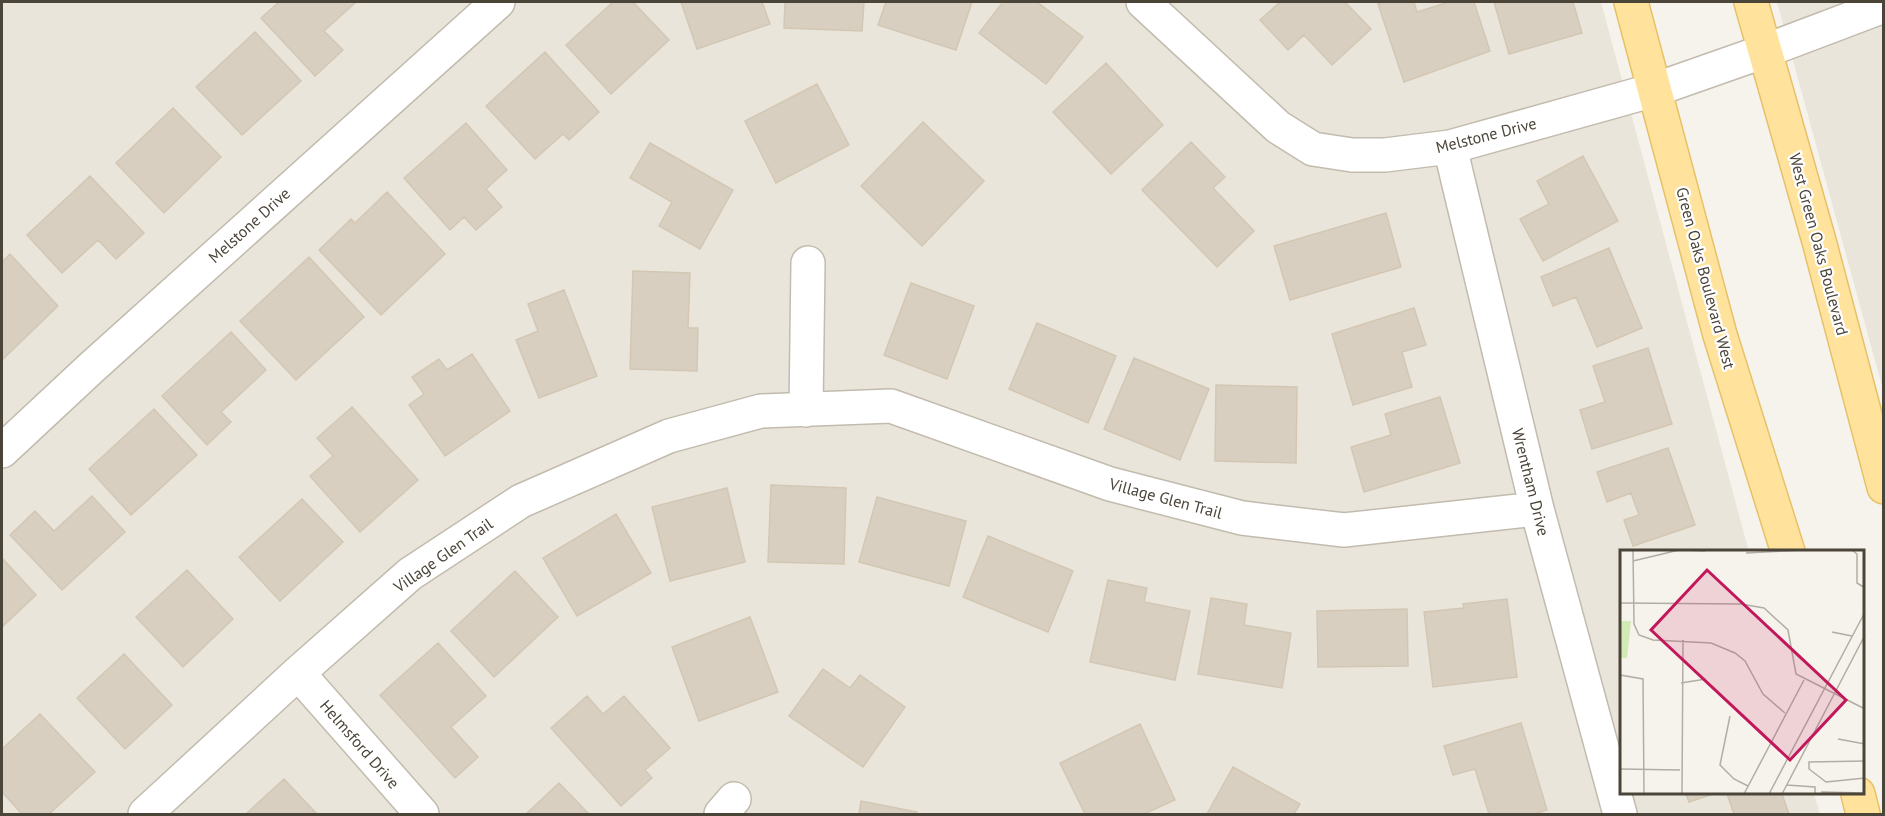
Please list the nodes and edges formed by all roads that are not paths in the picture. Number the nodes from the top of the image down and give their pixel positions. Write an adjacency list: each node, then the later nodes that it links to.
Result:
1 (498, 2): 11 (street, Melstone Drive)
2 (1143, 2): 8 (street, Melstone Drive)
3 (1631, 2): 7 (main road, Green Oaks Boulevard West)
4 (1751, 2): 6 (main road, West Green Oaks Boulevard)
5 (1884, 6): 6 (street, Melstone Drive)
6 (1766, 51): 7 (street, Melstone Drive); 12 (main road, West Green Oaks Boulevard)
7 (1654, 90): 8 (street, Melstone Drive); 14 (main road, Green Oaks Boulevard West)
8 (1450, 147): 13 (street, Wrentham Drive)
9 (808, 263): 10 (street)
10 (806, 410): 13 (street, Village Glen Trail); 15 (street, Village Glen Trail)
11 (2, 451)
12 (1884, 487)
13 (1537, 509): 19 (street, Wrentham Drive)
14 (1787, 550)
15 (298, 673): 17 (street, Village Glen Trail); 18 (street, Helmsford Drive)
16 (1858, 795): 20 (main road)
17 (145, 814)
18 (422, 814)
19 (1620, 814)
20 (1863, 814)

